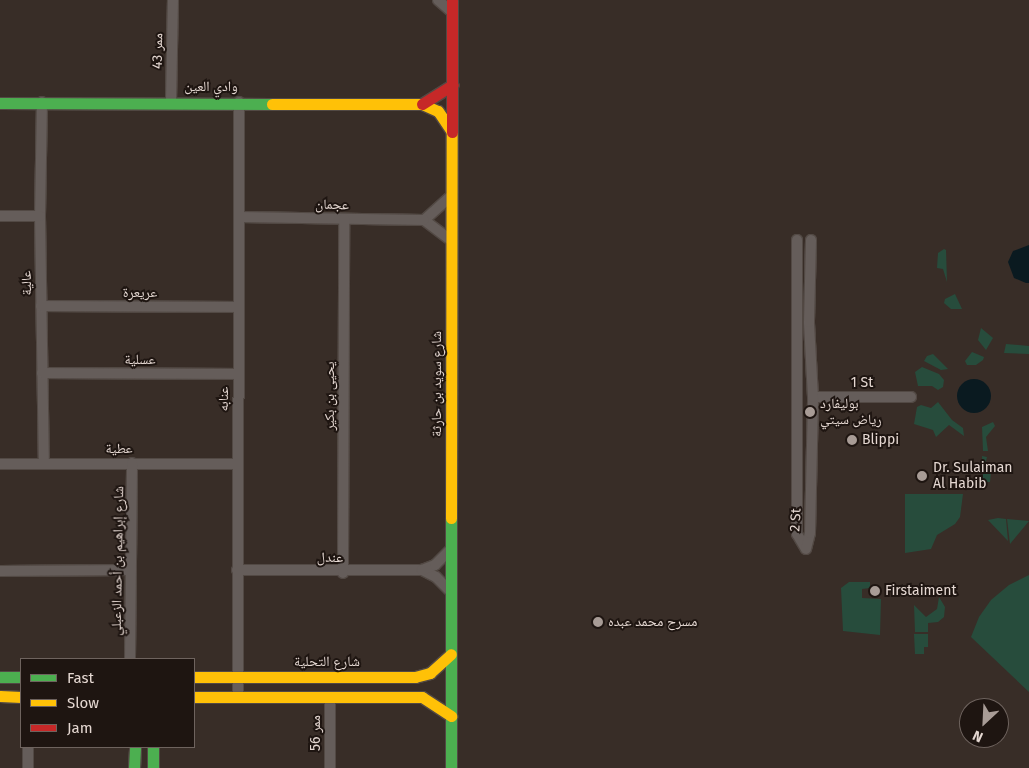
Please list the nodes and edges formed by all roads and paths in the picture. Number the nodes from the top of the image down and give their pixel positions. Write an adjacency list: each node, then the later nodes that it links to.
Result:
1 (173, 0): 7 (street, ممر 43)
2 (438, 0): 4 (street)
3 (452, 0): 4 (street, شارع سويد بن حارثة)
4 (452, 12): 5 (street, شارع سويد بن حارثة)
5 (452, 85): 10 (street); 11 (street, شارع سويد بن حارثة)
6 (42, 102): 7 (street, وادي العين); 9 (street, وادي العين); 14 (street, عالية)
7 (171, 102): 8 (street, وادي العين)
8 (239, 102): 10 (street, وادي العين); 15 (street, عنابه)
9 (0, 103)
10 (422, 104): 11 (street)
11 (451, 130): 12 (street, شارع سويد بن حارثة)
12 (451, 196): 17 (street); 18 (street, شارع سويد بن حارثة)
13 (0, 216): 14 (street)
14 (40, 216): 21 (street, عالية)
15 (240, 217): 16 (street, عجمان); 22 (street, عنابه)
16 (344, 219): 17 (street, عجمان); 44 (street, يحيى بن بكير)
17 (424, 220): 18 (street)
18 (452, 240): 39 (street, شارع سويد بن حارثة)
19 (797, 240): 24 (street, 2 St)
20 (811, 240): 23 (street, 2 St)
21 (42, 306): 22 (street, عريعرة); 25 (street, عالية)
22 (239, 307): 26 (street, عنابه)
23 (810, 316): 24 (street); 27 (street, 2 St)
24 (798, 317): 28 (street, 2 St)
25 (42, 373): 26 (street, عسلية); 35 (street, عالية)
26 (238, 374): 36 (street, عنابه)
27 (812, 377): 28 (street); 29 (street, 2 St)
28 (798, 378): 31 (street, 2 St)
29 (813, 397): 30 (street, 1 St); 32 (street, 2 St)
30 (912, 397)
31 (797, 415): 32 (street); 37 (street, 2 St)
32 (812, 416): 38 (street, 2 St)
33 (132, 463): 35 (street, عطية); 36 (street, عطية); 41 (street, شارع إبراهيم بن أحمد الزعبلي)
34 (0, 464): 35 (street, عطية)
35 (44, 464)
36 (237, 464): 42 (street, عنابه)
37 (798, 480): 38 (street); 38 (street, 2 St)
38 (810, 480)
39 (452, 548): 43 (street, عندل); 45 (street, شارع سويد بن حارثة)
40 (0, 570): 41 (street)
41 (131, 570): 47 (street, شارع إبراهيم بن أحمد الزعبلي)
42 (237, 570): 44 (street, عندل); 51 (street, عنابه)
43 (422, 570): 44 (street, عندل); 45 (street)
44 (343, 573)
45 (452, 593): 46 (street, شارع سويد بن حارثة)
46 (451, 654): 51 (street, شارع التحلية); 57 (street, شارع سويد بن حارثة)
47 (130, 658)
48 (0, 677): 49 (street)
49 (20, 677)
50 (195, 677): 51 (street, شارع التحلية)
51 (238, 677): 55 (street, عنابه)
52 (0, 696): 53 (street)
53 (20, 697)
54 (195, 697): 55 (street)
55 (238, 697): 56 (street)
56 (330, 699): 57 (street); 64 (street, ممر 56)
57 (451, 716): 65 (street, شارع سويد بن حارثة)
58 (28, 748): 61 (street)
59 (135, 748): 62 (street)
60 (154, 748): 63 (street)
61 (28, 768)
62 (134, 768)
63 (153, 768)
64 (330, 768)
65 (451, 768)

